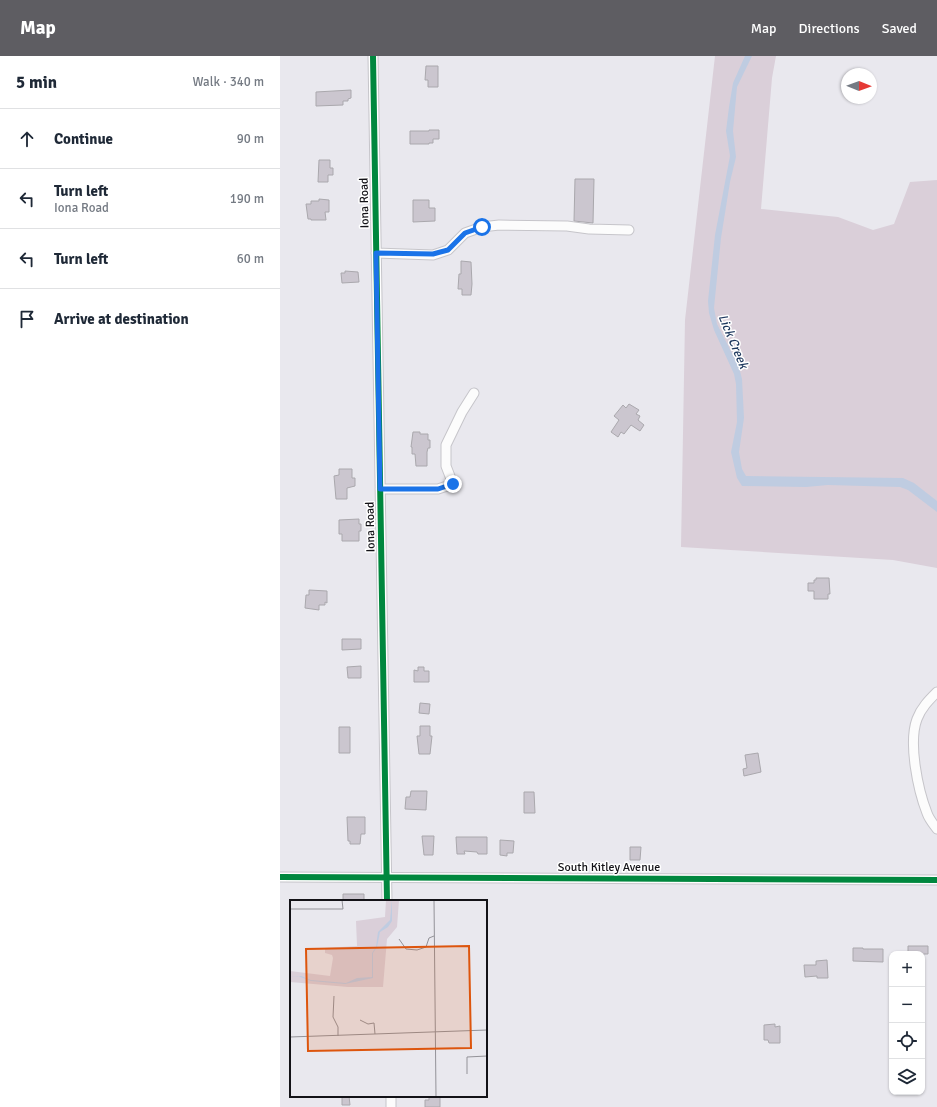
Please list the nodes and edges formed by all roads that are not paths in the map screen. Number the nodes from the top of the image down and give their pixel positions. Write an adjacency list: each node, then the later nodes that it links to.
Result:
1 (373, 56): 3 (street, Iona Road)
2 (629, 230): 3 (street)
3 (376, 253): 5 (street, Iona Road)
4 (474, 393): 5 (street)
5 (380, 489): 9 (street, Iona Road)
6 (937, 692): 7 (street)
7 (937, 829)
8 (280, 877): 9 (street, South Kitley Avenue)
9 (387, 878): 10 (street, South Kitley Avenue); 11 (street, Iona Road)
10 (937, 880)
11 (387, 900)

